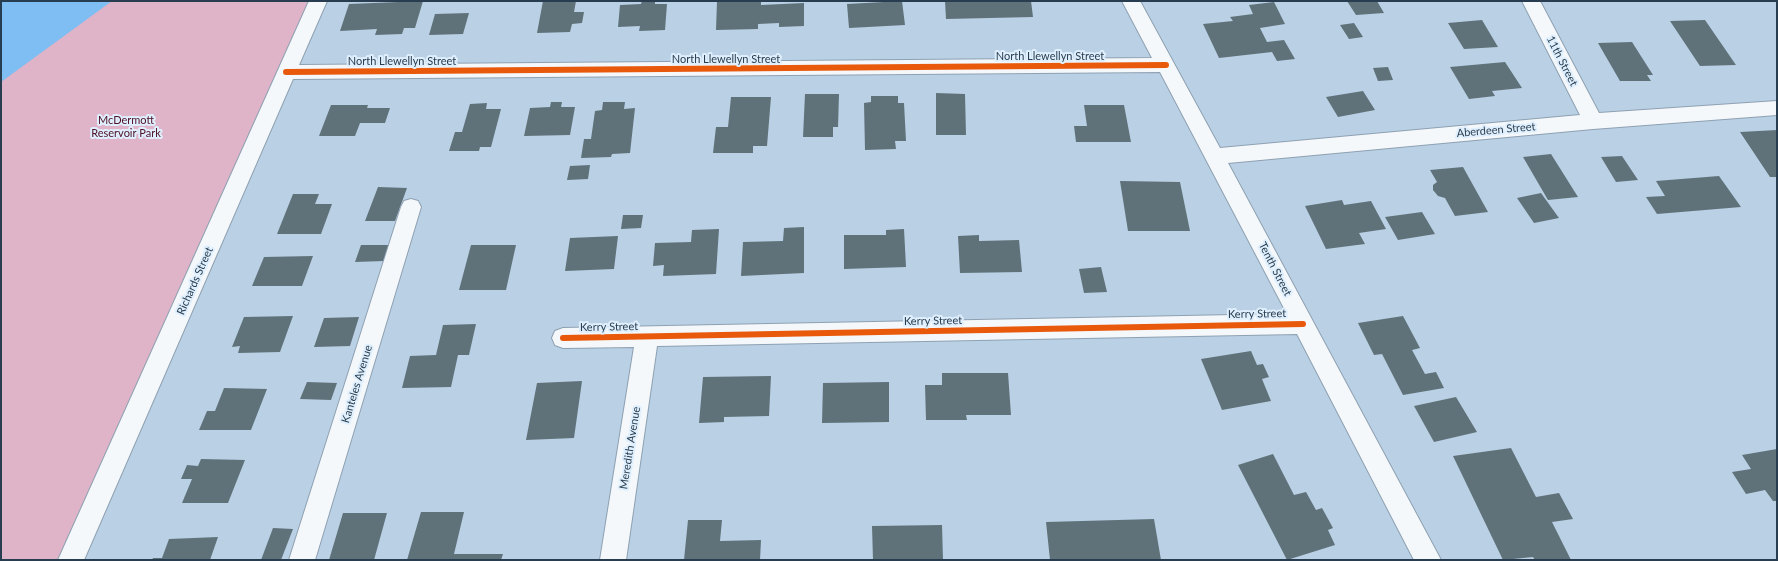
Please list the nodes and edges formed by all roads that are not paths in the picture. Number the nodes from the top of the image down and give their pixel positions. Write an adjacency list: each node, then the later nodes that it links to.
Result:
1 (318, 1): 5 (street, Richards Street)
2 (1131, 1): 4 (street, Tenth Street)
3 (1531, 1): 7 (street, 11th Street)
4 (1166, 65): 5 (street, North Llewellyn Street); 8 (street, Tenth Street)
5 (286, 72): 13 (street, Richards Street)
6 (1777, 108): 7 (street, Aberdeen Street)
7 (1593, 121): 8 (street, Aberdeen Street)
8 (1215, 156): 10 (street, Tenth Street)
9 (412, 208): 14 (street, Kanteles Avenue)
10 (1303, 324): 11 (street, Kerry Street); 16 (street, Tenth Street)
11 (647, 336): 12 (street, Kerry Street); 15 (street, Meredith Avenue)
12 (563, 338)
13 (71, 560)
14 (302, 560)
15 (613, 560)
16 (1428, 560)

